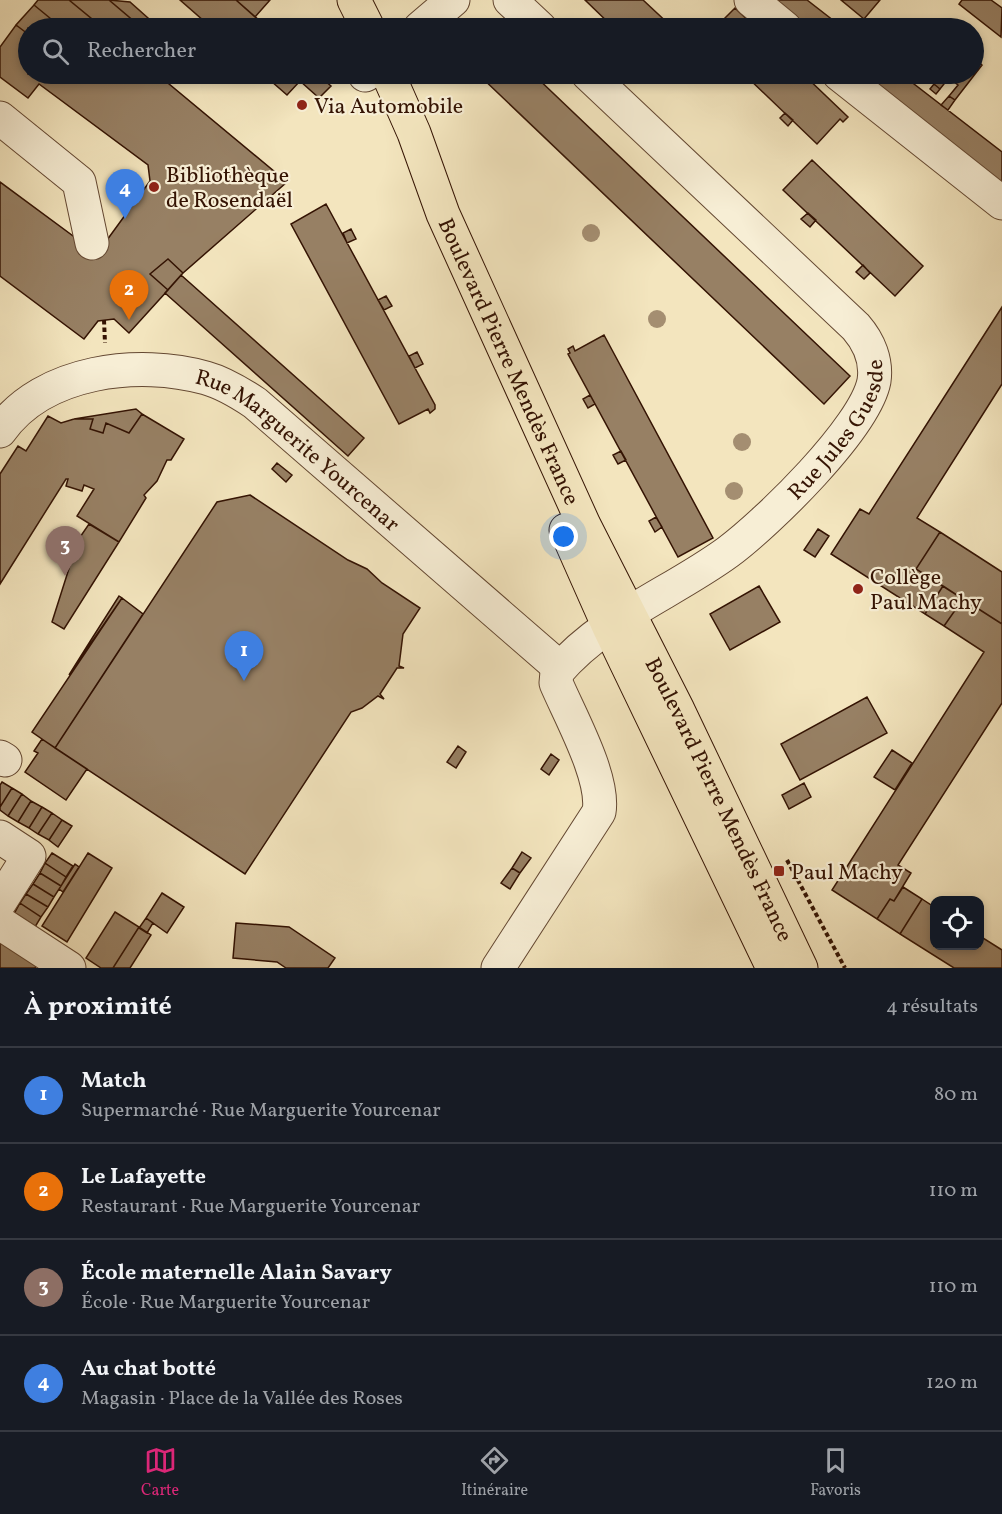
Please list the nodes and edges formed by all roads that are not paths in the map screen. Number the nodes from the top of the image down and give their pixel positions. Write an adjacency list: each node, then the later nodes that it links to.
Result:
1 (331, 0): 6 (main road)
2 (354, 0): 7 (main road)
3 (453, 0): 8 (street)
4 (510, 0): 9 (street)
5 (751, 0): 10 (street)
6 (339, 18)
7 (363, 18)
8 (432, 18)
9 (529, 18)
10 (773, 18)
11 (375, 84): 18 (main road, Boulevard Pierre Mendès France)
12 (599, 84): 18 (street, Rue Jules Guesde)
13 (852, 84): 15 (street)
14 (0, 118): 16 (street)
15 (1002, 203)
16 (93, 243)
17 (0, 431): 19 (street, Rue Marguerite Yourcenar)
18 (619, 619): 19 (street, Rue Jules Guesde); 25 (main road, Boulevard Pierre Mendès France); 26 (main road, Boulevard Pierre Mendès France)
19 (560, 668): 24 (street)
20 (0, 837): 21 (street)
21 (0, 902)
22 (0, 923): 23 (street)
23 (69, 968)
24 (498, 968)
25 (773, 968)
26 (801, 968)

